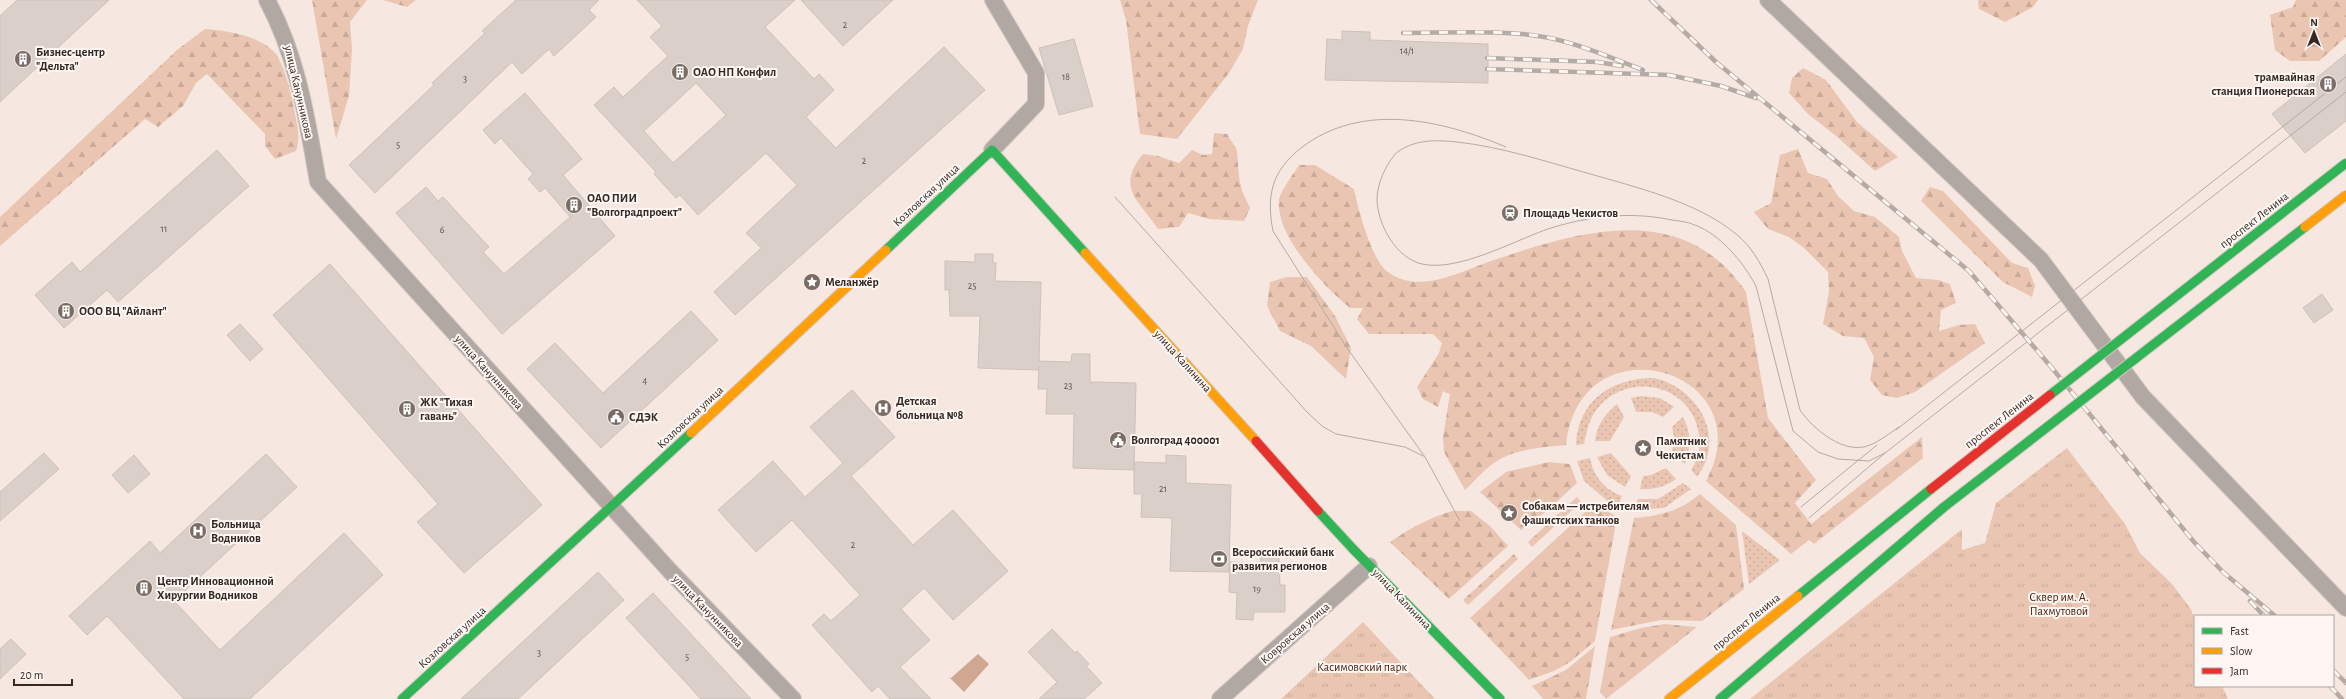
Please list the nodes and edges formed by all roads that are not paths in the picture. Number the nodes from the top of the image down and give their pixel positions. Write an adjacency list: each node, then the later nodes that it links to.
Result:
1 (267, 0): 7 (street, улица Канунникова)
2 (992, 0): 4 (street)
3 (1768, 0): 9 (street)
4 (992, 150): 7 (main road, Козловская улица); 8 (main road, улица Калинина)
5 (2346, 163): 14 (main road, проспект Ленина, bridge)
6 (2346, 195): 15 (main road, bridge)
7 (612, 507): 10 (main road, Козловская улица); 11 (street, улица Канунникова)
8 (1369, 566): 12 (street, Ковровская улица); 13 (main road, улица Калинина)
9 (2346, 608)
10 (402, 699)
11 (793, 699)
12 (1220, 699)
13 (1500, 699)
14 (1669, 699)
15 (1720, 699)

